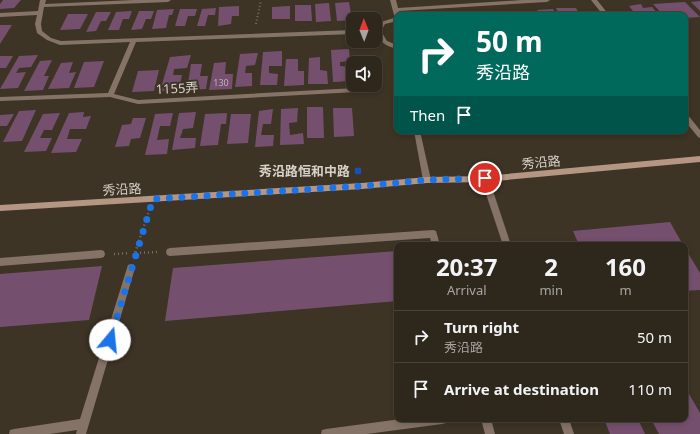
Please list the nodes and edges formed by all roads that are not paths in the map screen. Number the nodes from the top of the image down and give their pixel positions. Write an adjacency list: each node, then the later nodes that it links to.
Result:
1 (168, 0): 5 (street)
2 (393, 0): 6 (street)
3 (547, 0): 7 (street)
4 (594, 0): 8 (street)
5 (42, 3): 9 (street)
6 (395, 12)
7 (426, 12)
8 (604, 12)
9 (40, 14): 10 (street); 15 (street)
10 (0, 15)
11 (394, 16): 12 (street)
12 (382, 24)
13 (346, 32): 15 (street)
14 (382, 40): 16 (street)
15 (133, 41): 18 (street)
16 (394, 46)
17 (346, 91): 18 (street, 1155弄)
18 (110, 95): 19 (street, 1155弄)
19 (0, 99)
20 (688, 120): 22 (street)
21 (418, 134): 25 (street)
22 (700, 135)
23 (700, 159): 24 (main road, 秀沿路)
24 (485, 178): 25 (main road, 秀沿路); 28 (street)
25 (427, 180): 26 (main road, 秀沿路)
26 (0, 208)
27 (435, 242): 29 (street)
28 (506, 242)
29 (170, 252)
30 (101, 254): 31 (street)
31 (0, 262)
32 (131, 268): 36 (street)
33 (419, 422): 38 (street)
34 (487, 422): 39 (street)
35 (565, 422): 40 (street)
36 (82, 429): 37 (street)
37 (14, 434)
38 (326, 434)
39 (490, 434)
40 (569, 434)

